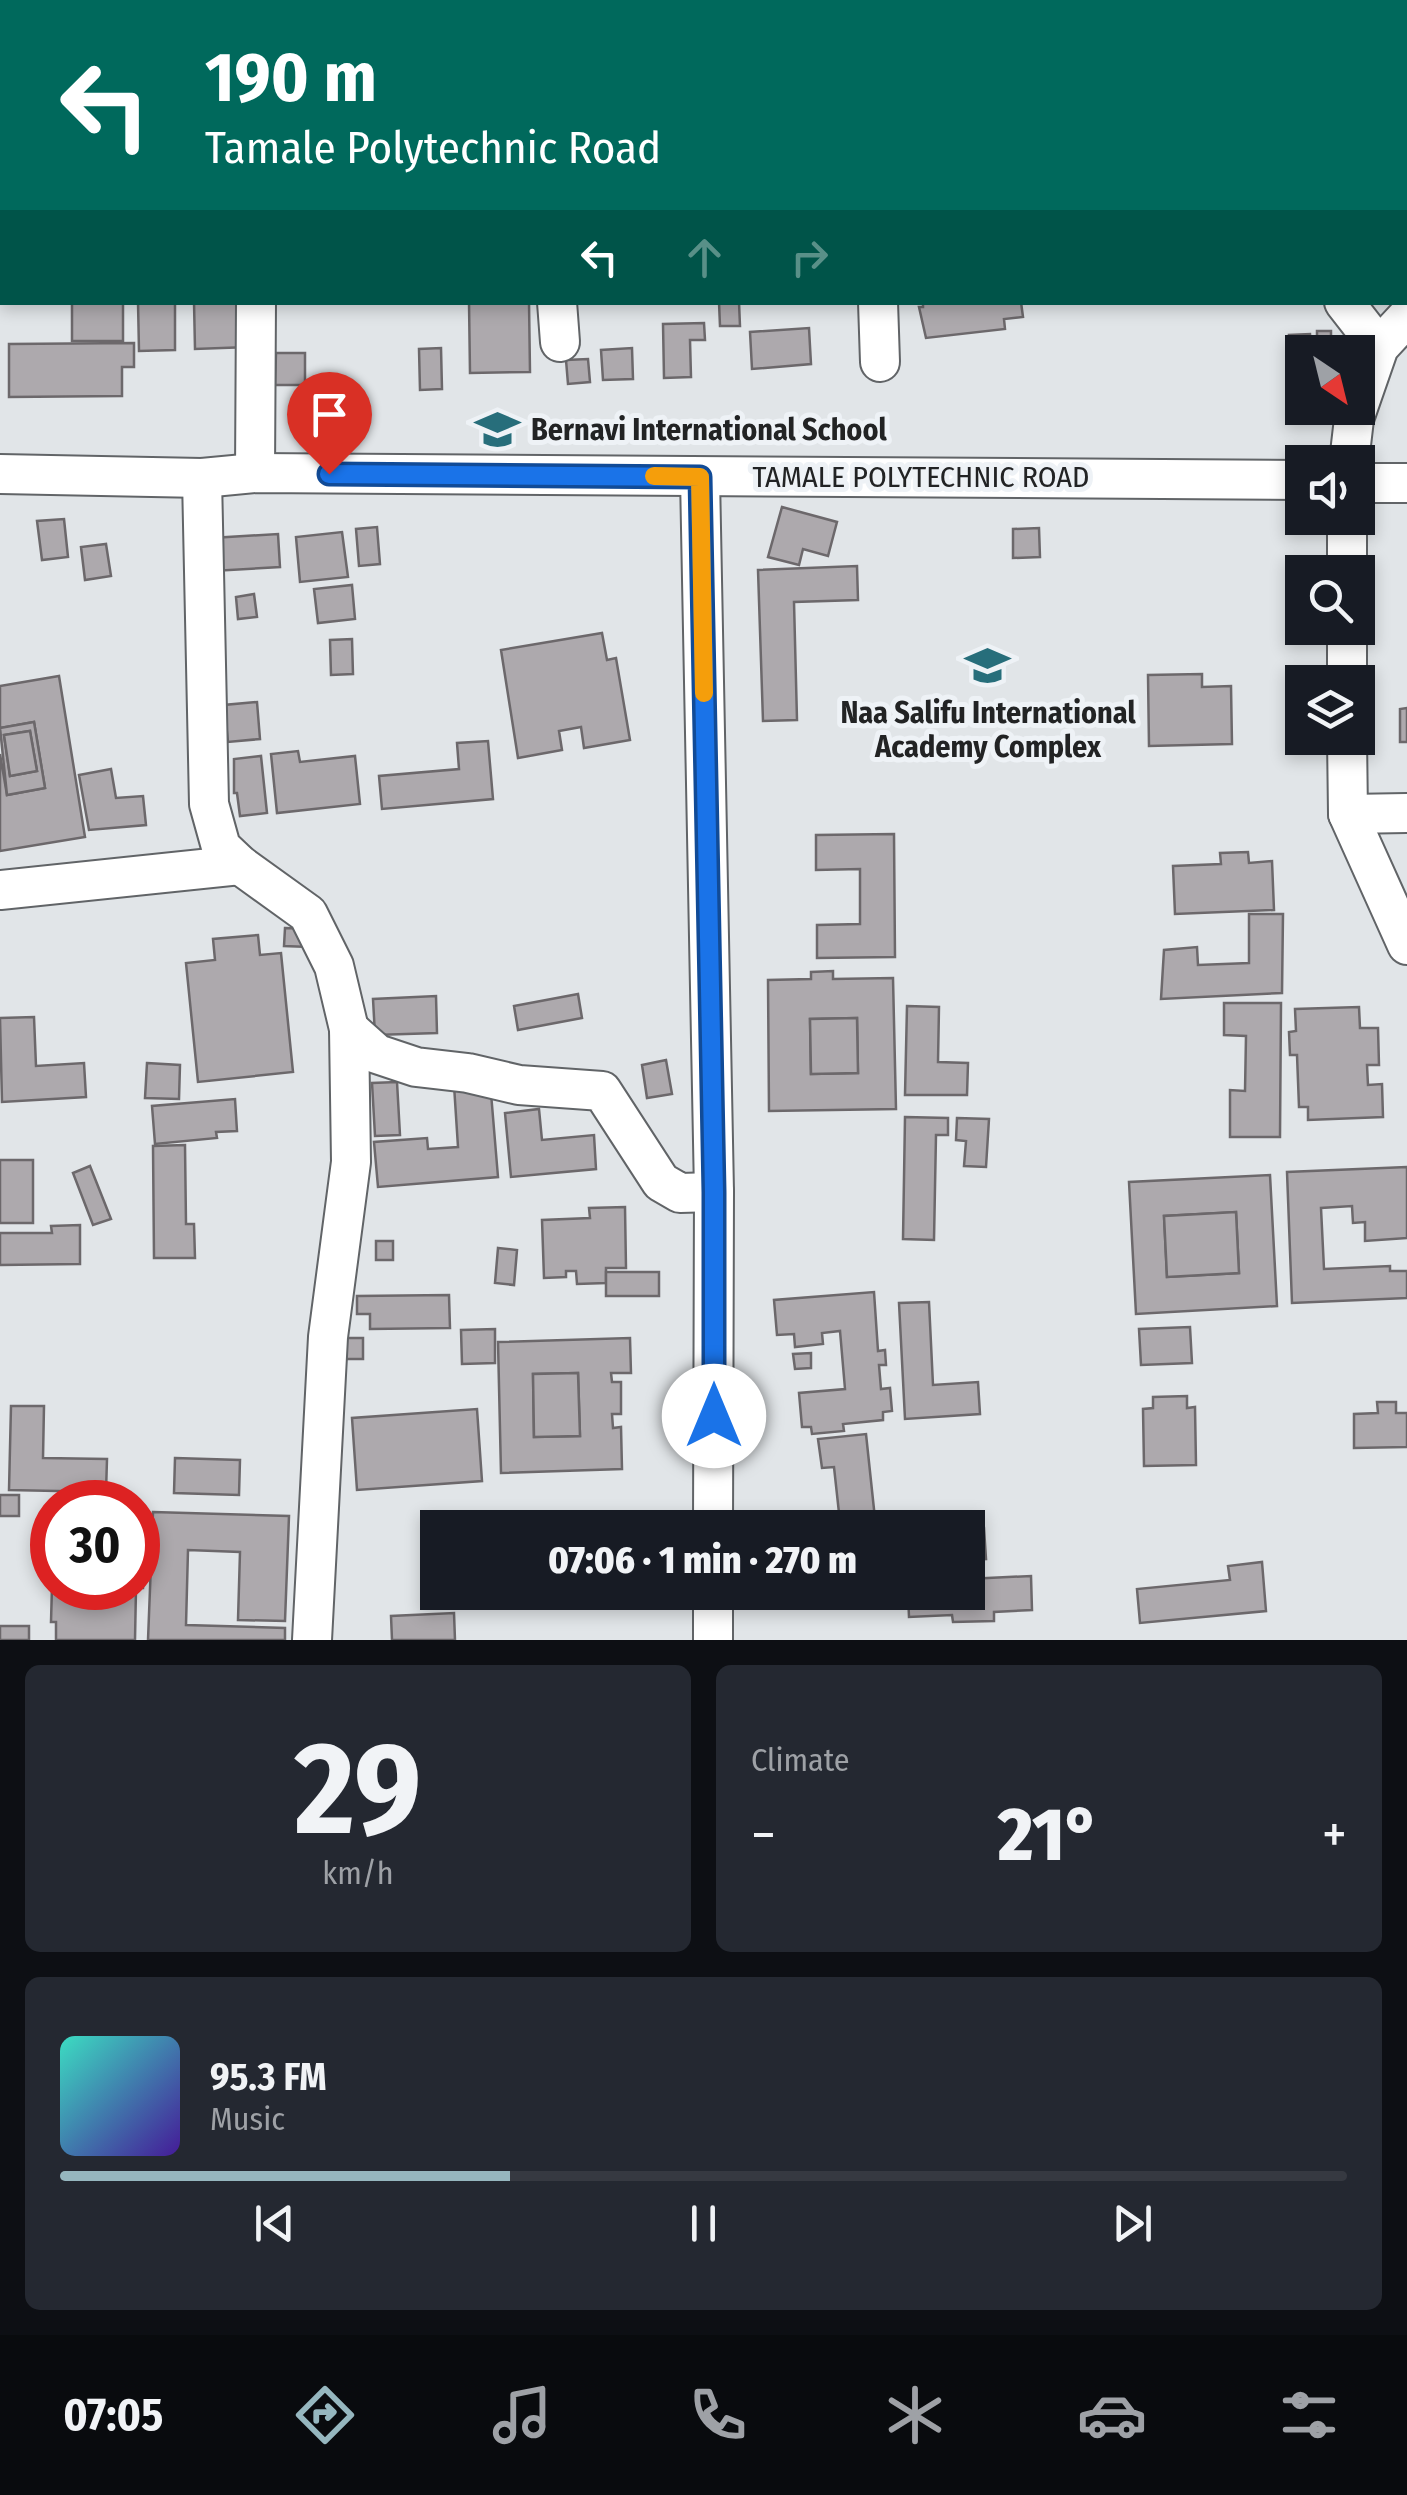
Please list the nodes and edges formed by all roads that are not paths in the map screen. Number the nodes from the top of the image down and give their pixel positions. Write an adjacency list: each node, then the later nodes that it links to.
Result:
1 (256, 305): 10 (street)
2 (557, 305): 6 (street)
3 (878, 305): 8 (street)
4 (1346, 305): 7 (street)
5 (1407, 317): 7 (street)
6 (560, 342)
7 (1379, 347): 9 (street)
8 (880, 362)
9 (1351, 445)
10 (255, 473): 12 (street, TAMALE POLYTECHNIC ROAD); 13 (street, TAMALE POLYTECHNIC ROAD)
11 (0, 474): 13 (street, TAMALE POLYTECHNIC ROAD)
12 (700, 477): 14 (street, TAMALE POLYTECHNIC ROAD); 24 (street)
13 (202, 478): 20 (street)
14 (1285, 480)
15 (1407, 482): 16 (street)
16 (1375, 483)
17 (1348, 755): 19 (street)
18 (1407, 813): 19 (street)
19 (1348, 814): 22 (street)
20 (240, 865): 21 (street); 23 (street)
21 (0, 890)
22 (1407, 944)
23 (349, 1029): 24 (street); 27 (street)
24 (714, 1192): 25 (street)
25 (713, 1510)
26 (713, 1610): 28 (street)
27 (312, 1640)
28 (713, 1640)

